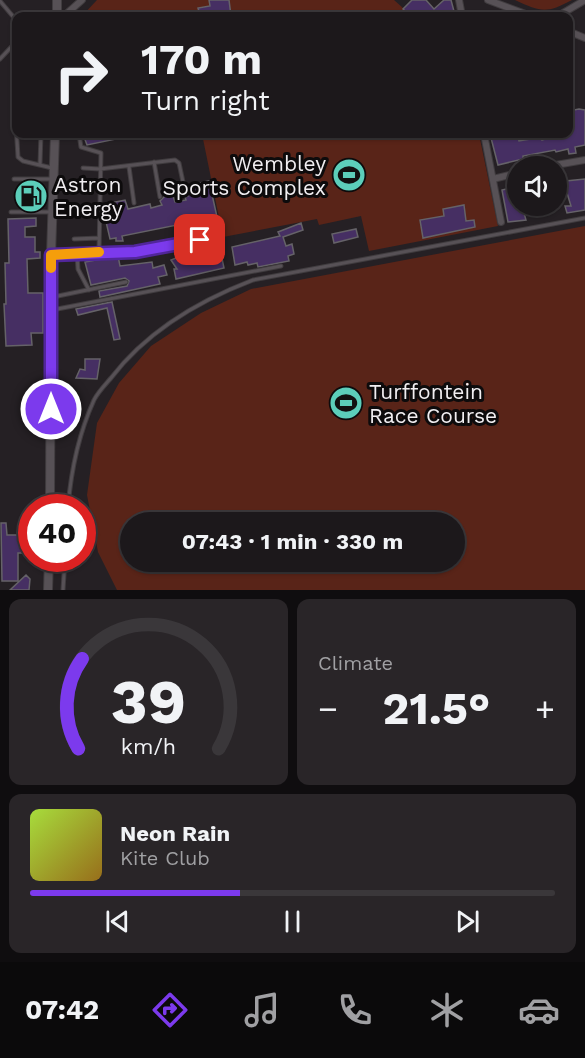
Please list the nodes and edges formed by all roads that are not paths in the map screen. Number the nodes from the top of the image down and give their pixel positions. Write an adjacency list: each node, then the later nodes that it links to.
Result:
1 (0, 0): 8 (lane)
2 (82, 0): 5 (street)
3 (488, 0): 6 (street)
4 (585, 0): 7 (street)
5 (68, 12)
6 (520, 12)
7 (565, 12)
8 (12, 16)
9 (12, 46): 10 (lane)
10 (0, 59)
11 (17, 138): 19 (lane)
12 (40, 138): 19 (lane)
13 (55, 138): 21 (street)
14 (80, 138): 23 (lane)
15 (485, 138): 29 (street)
16 (585, 160): 18 (street)
17 (154, 162): 20 (lane); 30 (lane); 31 (lane)
18 (567, 163)
19 (40, 164): 21 (lane)
20 (129, 166): 23 (lane); 32 (lane)
21 (53, 168): 28 (street)
22 (83, 168): 23 (lane)
23 (100, 169): 38 (lane)
24 (507, 176): 29 (street)
25 (14, 179): 26 (lane)
26 (24, 179): 27 (lane); 34 (lane)
27 (38, 179): 28 (lane); 35 (lane)
28 (53, 179): 36 (street)
29 (493, 179): 40 (street)
30 (183, 182)
31 (160, 197)
32 (134, 203)
33 (11, 212): 34 (lane)
34 (24, 212): 35 (lane)
35 (37, 212): 36 (lane)
36 (53, 212): 46 (street)
37 (76, 213): 38 (lane)
38 (99, 213): 41 (lane)
39 (585, 218): 53 (lane)
40 (501, 222)
41 (99, 238): 42 (lane); 44 (lane)
42 (74, 239)
43 (200, 240): 44 (lane)
44 (99, 252): 45 (lane)
45 (77, 254): 46 (lane); 49 (lane)
46 (51, 255): 50 (street)
47 (281, 266): 51 (lane)
48 (126, 282): 49 (lane)
49 (89, 290): 50 (lane)
50 (51, 297): 51 (street)
51 (52, 310): 52 (street)
52 (50, 494)
53 (69, 494)
54 (49, 572): 56 (street)
55 (64, 572): 57 (lane)
56 (48, 590)
57 (63, 590)

